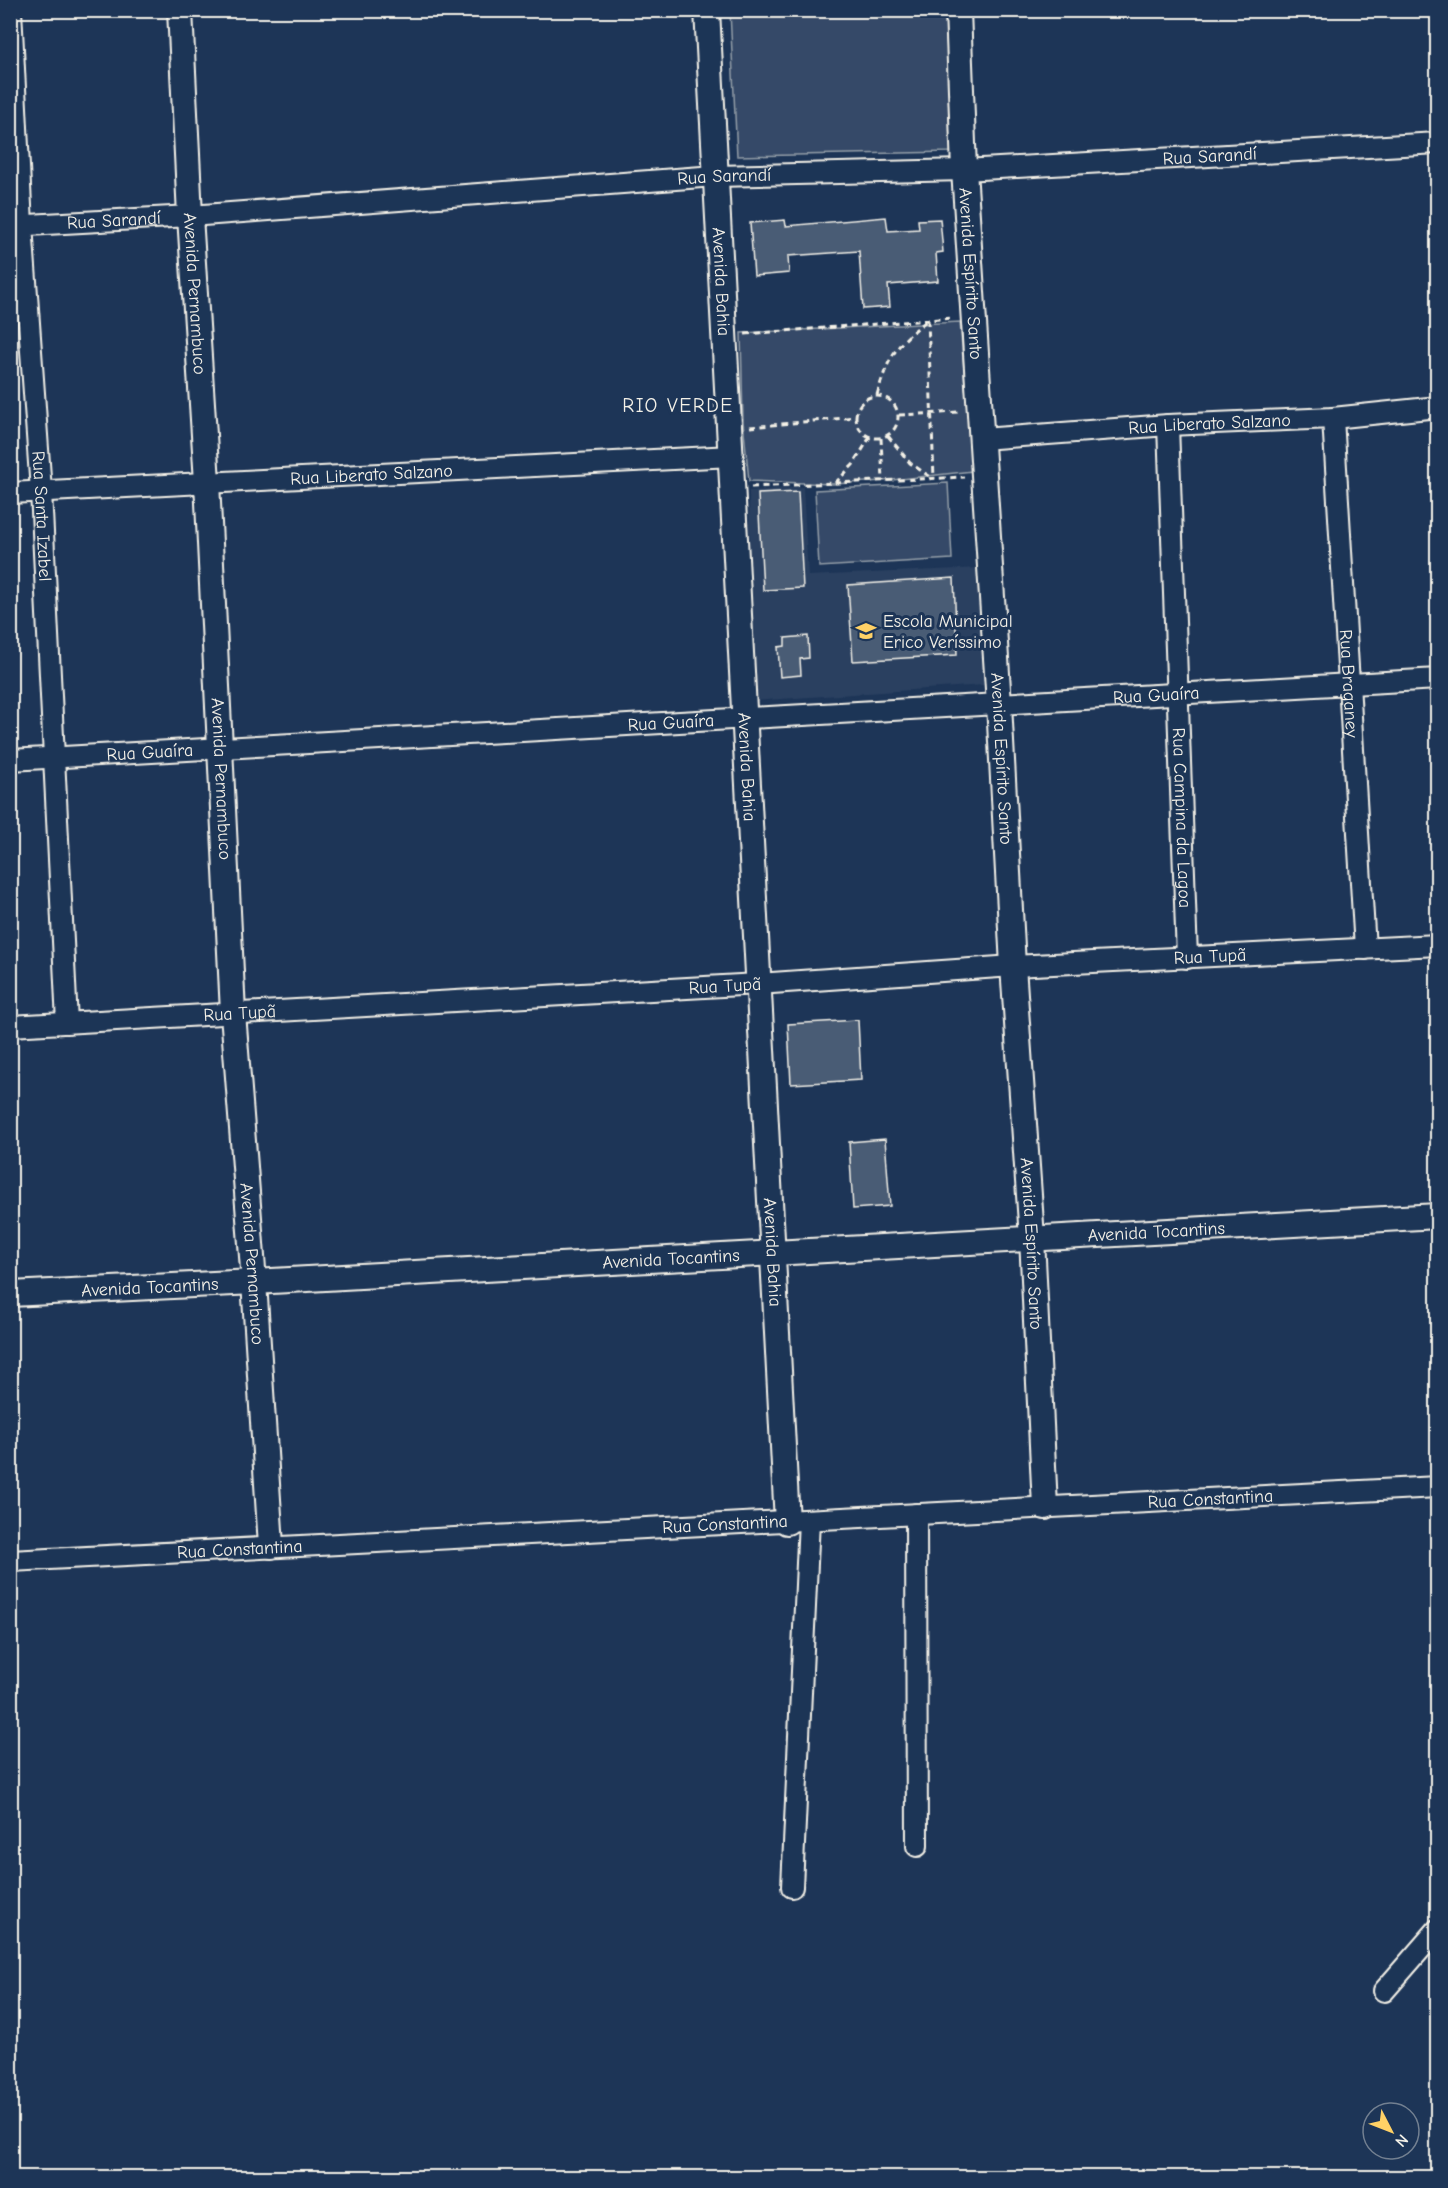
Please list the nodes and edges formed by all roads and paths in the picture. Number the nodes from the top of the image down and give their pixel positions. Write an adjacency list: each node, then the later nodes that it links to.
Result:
1 (11, 10): 9 (street, Rua Santa Izabel)
2 (180, 10): 8 (street, Avenida Pernambuco)
3 (707, 10): 7 (street, Avenida Bahia)
4 (958, 10): 6 (street, Avenida Espírito Santo)
5 (1437, 143): 6 (street, Rua Sarandí)
6 (964, 170): 7 (street, Rua Sarandí); 10 (street, Avenida Espírito Santo)
7 (715, 176): 8 (street, Rua Sarandí); 12 (street, Avenida Bahia)
8 (190, 216): 9 (street, Rua Sarandí); 30 (street, Avenida Pernambuco)
9 (16, 226): 33 (street, Rua Santa Izabel)
10 (973, 316): 11 (path); 15 (street, Avenida Espírito Santo)
11 (928, 320): 12 (path); 13 (path); 16 (path)
12 (724, 335): 21 (street, Avenida Bahia)
13 (877, 395): 17 (path); 18 (path)
14 (1437, 407): 19 (street, Rua Liberato Salzano)
15 (979, 411): 16 (path); 25 (street, Avenida Espírito Santo)
16 (932, 413): 17 (path); 28 (path)
17 (899, 415): 22 (path)
18 (856, 417): 21 (path); 23 (path)
19 (1333, 418): 20 (street, Rua Liberato Salzano); 36 (street, Rua Braganey)
20 (1168, 425): 25 (street, Rua Liberato Salzano); 37 (street, Rua Campina da Lagoa)
21 (730, 426): 26 (street, Avenida Bahia)
22 (888, 435): 24 (path); 28 (path)
23 (870, 437): 24 (path); 31 (path)
24 (881, 438): 29 (path)
25 (982, 439): 27 (street, Avenida Espírito Santo)
26 (732, 456): 30 (street, Rua Liberato Salzano); 32 (street, Avenida Bahia)
27 (983, 476): 28 (path); 38 (street, Avenida Espírito Santo)
28 (934, 479): 29 (path)
29 (883, 481): 31 (path)
30 (207, 482): 33 (street, Rua Liberato Salzano); 40 (street, Avenida Pernambuco)
31 (833, 484): 32 (path)
32 (734, 488): 39 (street, Avenida Bahia)
33 (41, 491): 34 (street, Rua Liberato Salzano); 41 (street, Rua Santa Izabel)
34 (10, 493)
35 (1437, 679): 36 (street, Rua Guaíra)
36 (1350, 683): 37 (street, Rua Guaíra); 44 (street, Rua Braganey)
37 (1176, 692): 38 (street, Rua Guaíra); 45 (street, Rua Campina da Lagoa)
38 (999, 704): 39 (street, Rua Guaíra); 46 (street, Avenida Espírito Santo)
39 (745, 718): 40 (street, Rua Guaíra); 47 (street, Avenida Bahia)
40 (220, 748): 41 (street, Rua Guaíra); 48 (street, Avenida Pernambuco)
41 (54, 758): 42 (street, Rua Guaíra); 49 (street, Rua Santa Izabel)
42 (10, 760)
43 (1437, 945): 44 (street, Rua Tupã)
44 (1365, 949): 45 (street, Rua Tupã)
45 (1187, 958): 46 (street, Rua Tupã)
46 (1013, 966): 47 (street, Rua Tupã); 52 (street, Avenida Espírito Santo)
47 (758, 984): 48 (street, Rua Tupã); 53 (street, Avenida Bahia)
48 (232, 1014): 49 (street, Rua Tupã); 54 (street, Avenida Pernambuco)
49 (67, 1023): 50 (street, Rua Tupã)
50 (10, 1026)
51 (1437, 1216): 52 (street, Avenida Tocantins)
52 (1032, 1238): 53 (street, Avenida Tocantins); 57 (street, Avenida Espírito Santo)
53 (774, 1252): 54 (street, Avenida Tocantins); 59 (street, Avenida Bahia)
54 (254, 1282): 55 (street, Avenida Tocantins); 60 (street, Avenida Pernambuco)
55 (10, 1294)
56 (1437, 1487): 57 (street, Rua Constantina)
57 (1045, 1507): 58 (street, Rua Constantina)
58 (916, 1514): 59 (street, Rua Constantina); 62 (street)
59 (798, 1521): 60 (street, Rua Constantina); 63 (street)
60 (271, 1546): 61 (street, Rua Constantina)
61 (10, 1561)
62 (917, 1845)
63 (792, 1887)
64 (1437, 1929): 65 (street)
65 (1384, 1991)

